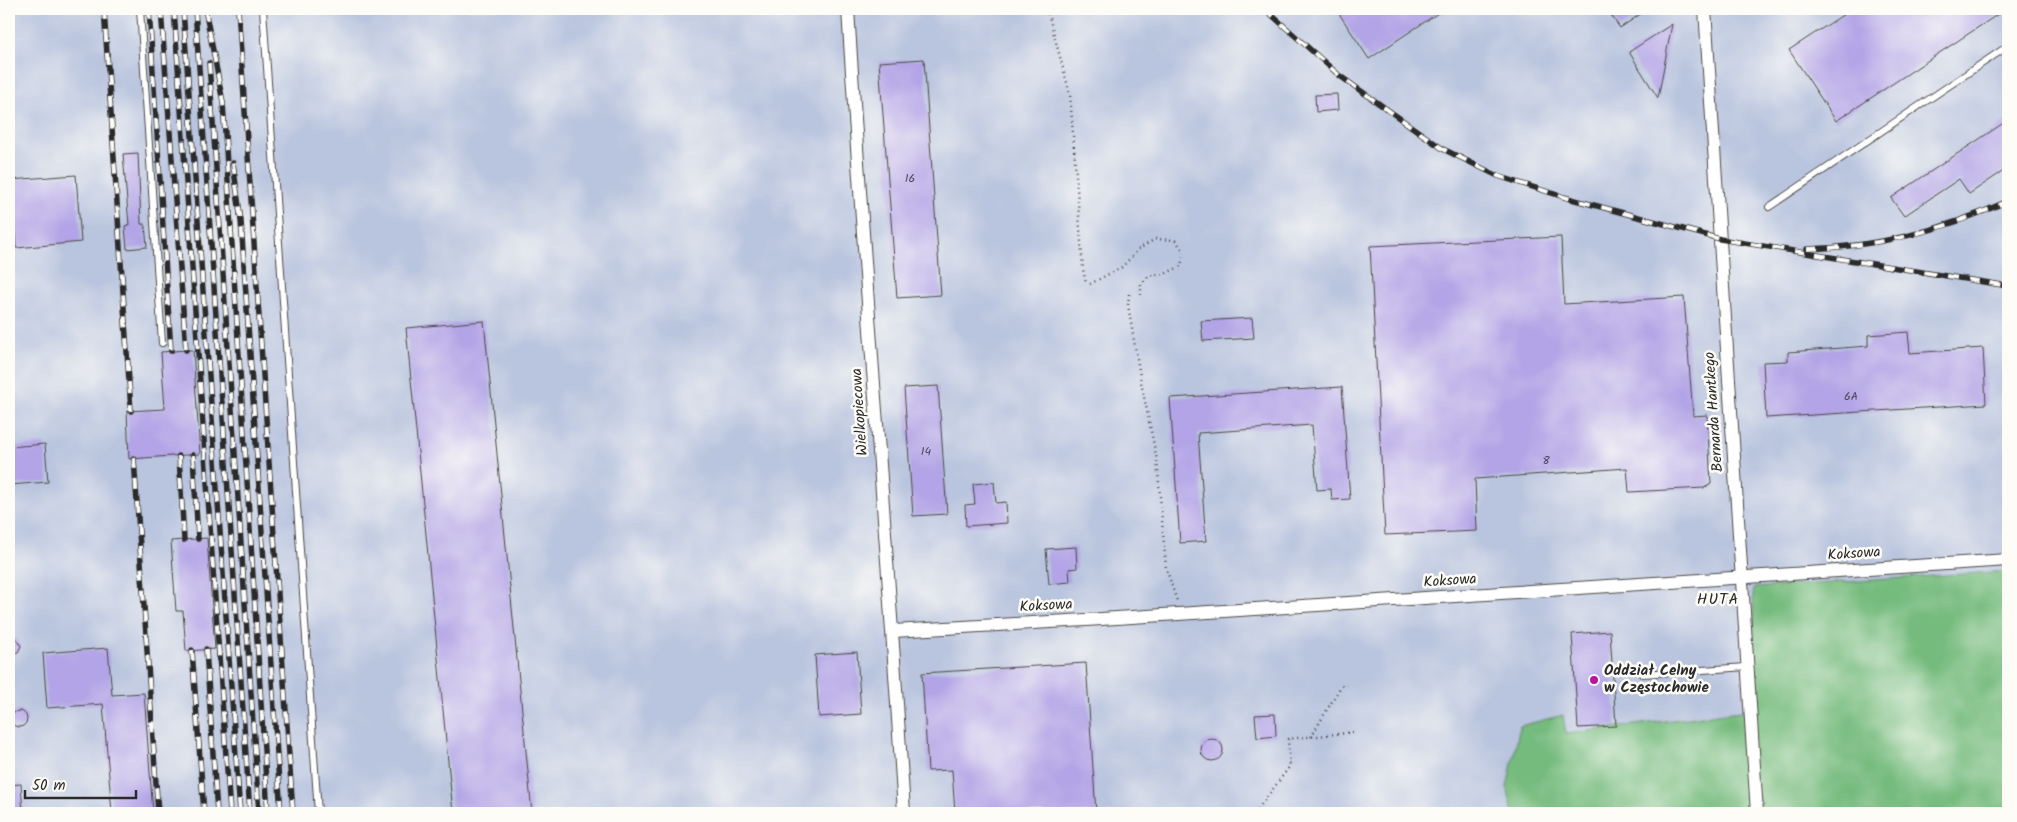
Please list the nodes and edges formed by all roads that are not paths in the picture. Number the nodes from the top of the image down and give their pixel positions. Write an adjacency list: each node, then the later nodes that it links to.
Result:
1 (140, 9): 7 (lane)
2 (263, 9): 13 (lane)
3 (848, 9): 10 (street, Wielkopiecowa)
4 (1705, 9): 9 (street, Bernarda Hantkego)
5 (2008, 46): 6 (lane)
6 (1769, 207)
7 (162, 344)
8 (2008, 560): 9 (street, Koksowa)
9 (1742, 578): 10 (street, Koksowa); 11 (street, Bernarda Hantkego)
10 (893, 631): 14 (street, Wielkopiecowa)
11 (1747, 667): 12 (lane); 15 (street, Bernarda Hantkego)
12 (1642, 674)
13 (318, 813)
14 (904, 813)
15 (1756, 813)

